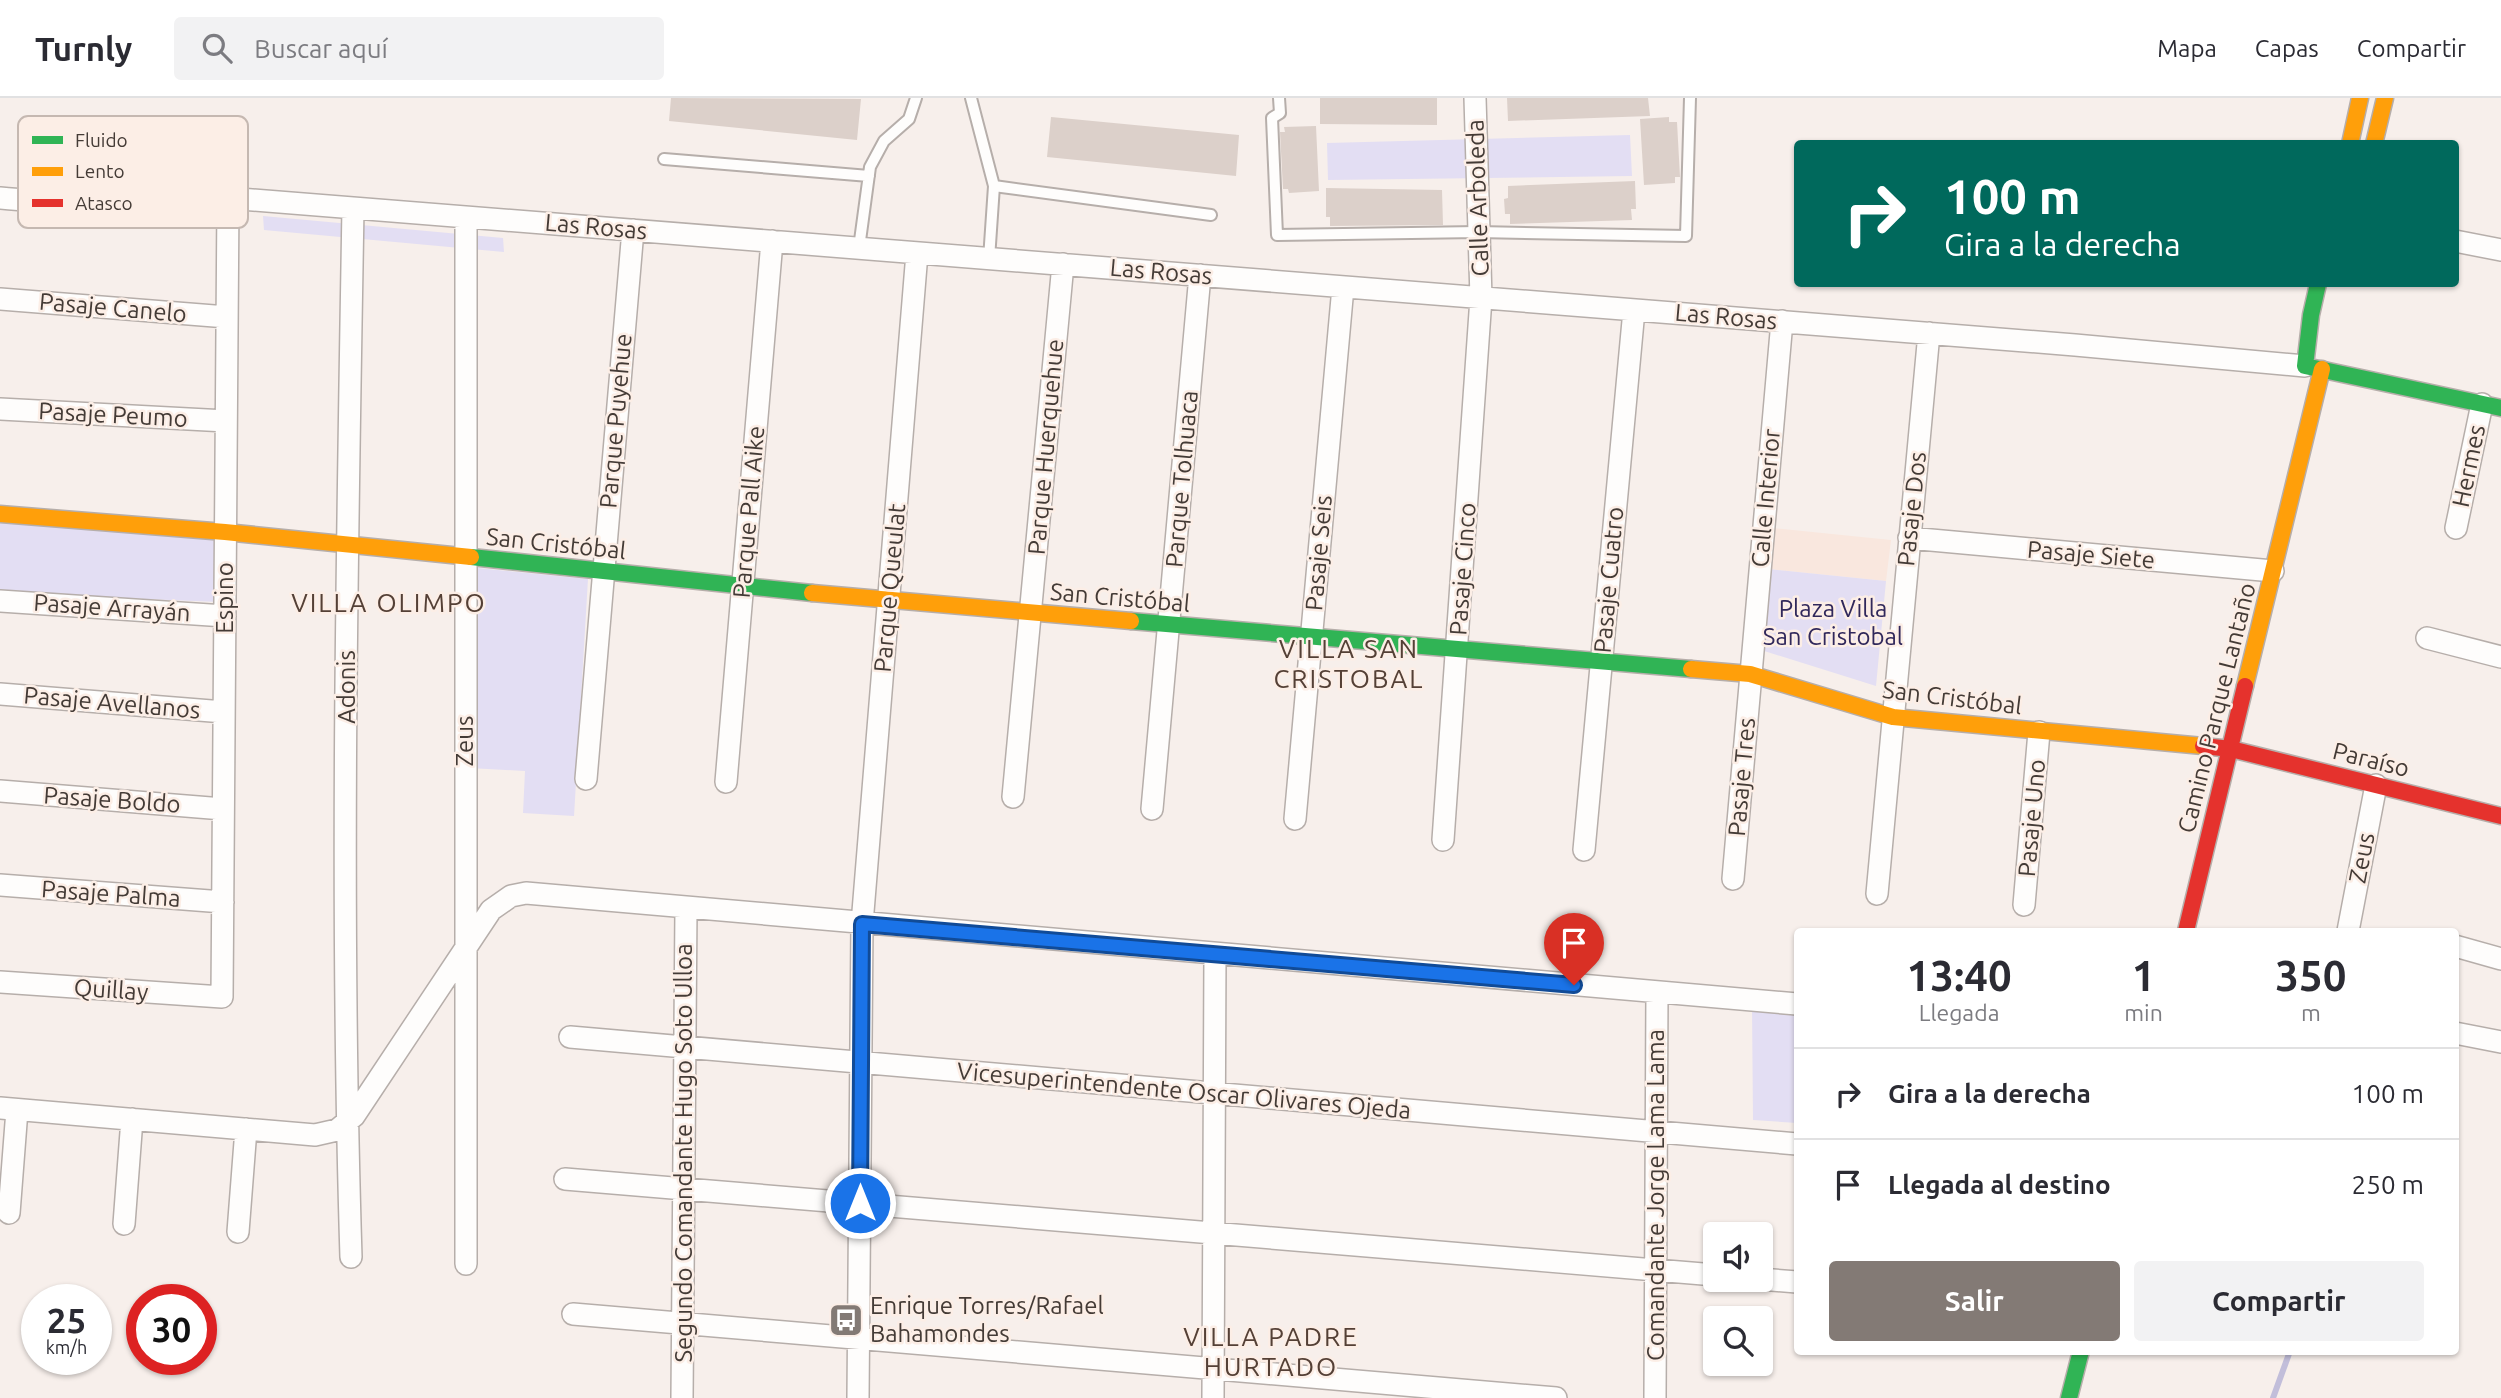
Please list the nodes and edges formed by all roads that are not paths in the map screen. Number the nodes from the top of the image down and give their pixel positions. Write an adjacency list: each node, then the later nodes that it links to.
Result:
1 (916, 98): 11 (lane)
2 (971, 98): 12 (lane)
3 (1279, 98): 21 (lane)
4 (1475, 98): 21 (street, Calle Arboleda)
5 (1690, 98): 21 (lane)
6 (2360, 98): 8 (street)
7 (2385, 98): 9 (street)
8 (2351, 140)
9 (2375, 140)
10 (664, 159): 11 (lane)
11 (869, 176): 24 (lane)
12 (993, 186): 17 (lane); 27 (lane)
13 (0, 198): 14 (street, Las Rosas)
14 (18, 199)
15 (248, 200): 16 (street, Las Rosas)
16 (353, 208): 18 (street, Las Rosas); 46 (street, Adonis)
17 (1211, 215)
18 (466, 217): 20 (street, Las Rosas); 47 (street, Zeus)
19 (228, 228): 35 (street, Espino)
20 (632, 230): 22 (street, Las Rosas); 49 (street, Parque Puyehue)
21 (1478, 232): 32 (street, Calle Arboleda)
22 (772, 241): 24 (street, Las Rosas); 50 (street, Parque Pall Aike)
23 (2459, 242): 25 (street)
24 (859, 248): 26 (street, Las Rosas)
25 (2501, 250)
26 (917, 253): 27 (street, Las Rosas); 52 (street, Parque Queulat)
27 (989, 259): 28 (street, Las Rosas)
28 (1063, 264): 29 (street, Las Rosas); 53 (street, Parque Huerquehue)
29 (1200, 275): 30 (street, Las Rosas); 55 (street, Parque Tolhuaca)
30 (1343, 287): 32 (street, Las Rosas); 56 (street, Pasaje Seis)
31 (2317, 287): 38 (street, Camino Parque Lantaño)
32 (1481, 298): 34 (street, Las Rosas); 58 (street, Pasaje Cinco)
33 (0, 299): 35 (street, Pasaje Canelo)
34 (1634, 310): 36 (street, Las Rosas); 60 (street, Pasaje Cuatro)
35 (227, 317): 41 (street, Espino)
36 (1782, 321): 37 (street, Las Rosas); 61 (street, Calle Interior)
37 (1929, 333): 38 (street, Las Rosas); 45 (street, Pasaje Dos)
38 (2318, 364): 39 (street); 48 (street, Camino Parque Lantaño)
39 (2492, 406): 43 (street, Hermes)
40 (0, 409): 41 (street, Pasaje Peumo)
41 (226, 421): 44 (street, Espino)
42 (0, 514): 44 (street, San Cristóbal)
43 (2456, 528)
44 (225, 531): 46 (street, San Cristóbal); 54 (street, Espino)
45 (1909, 538): 48 (street, Pasaje Siete); 64 (street, Pasaje Dos)
46 (347, 546): 47 (street, San Cristóbal); 103 (street, Adonis)
47 (465, 558): 49 (street, San Cristóbal); 87 (street, Zeus)
48 (2273, 571): 66 (street, Camino Parque Lantaño)
49 (603, 572): 50 (street, San Cristóbal); 67 (street, Parque Puyehue)
50 (743, 586): 52 (street, San Cristóbal); 68 (street, Parque Pall Aike)
51 (0, 601): 54 (street, Pasaje Arrayán)
52 (890, 601): 53 (street, San Cristóbal); 84 (street, Parque Queulat)
53 (1030, 613): 55 (street, San Cristóbal); 71 (street, Parque Huerquehue)
54 (225, 616): 63 (street, Espino)
55 (1169, 625): 56 (street, San Cristóbal); 73 (street, Parque Tolhuaca)
56 (1311, 637): 58 (street, San Cristóbal); 75 (street, Pasaje Seis)
57 (2427, 638): 59 (street)
58 (1458, 650): 60 (street, San Cristóbal); 76 (street, Pasaje Cinco)
59 (2501, 657)
60 (1602, 662): 61 (street, San Cristóbal); 77 (street, Pasaje Cuatro)
61 (1750, 674): 64 (street, San Cristóbal); 78 (street, Pasaje Tres)
62 (0, 694): 63 (street, Pasaje Avellanos)
63 (224, 712): 72 (street, Espino)
64 (1893, 717): 65 (street, San Cristóbal); 80 (street, Pasaje Dos)
65 (2039, 732): 66 (street, San Cristóbal); 82 (street, Pasaje Uno)
66 (2231, 749): 69 (street, Paraíso); 85 (street, Camino Parque Lantaño)
67 (586, 779)
68 (726, 782)
69 (2376, 785): 74 (street, Paraíso); 86 (street, Zeus)
70 (0, 791): 72 (street, Pasaje Boldo)
71 (1013, 797)
72 (223, 809): 81 (street, Espino)
73 (1152, 809)
74 (2501, 816)
75 (1295, 819)
76 (1443, 840)
77 (1584, 850)
78 (1733, 879)
79 (0, 885): 81 (street, Pasaje Palma)
80 (1877, 894)
81 (223, 902): 93 (street, Espino)
82 (2024, 905)
83 (686, 908): 84 (street); 87 (street); 98 (street, Segundo Comandante Hugo Soto Ulloa)
84 (862, 924): 89 (street); 99 (street, Parque Queulat)
85 (2187, 928)
86 (2349, 928)
87 (466, 947): 103 (street); 115 (street, Zeus)
88 (2459, 947): 90 (street)
89 (1215, 954): 92 (street); 100 (street)
90 (2501, 959)
91 (0, 982): 93 (street, Quillay)
92 (1657, 992): 94 (street); 105 (street, Comandante Jorge Lama Lama)
93 (222, 997)
94 (1794, 1004)
95 (2459, 1033): 96 (street)
96 (2497, 1035)
97 (570, 1037): 98 (street, Vicesuperintendente Oscar Olivares Ojeda)
98 (685, 1047): 99 (street, Vicesuperintendente Oscar Olivares Ojeda); 108 (street, Segundo Comandante Hugo Soto Ulloa)
99 (861, 1063): 100 (street, Vicesuperintendente Oscar Olivares Ojeda); 109 (street, Parque Queulat)
100 (1214, 1093): 105 (street, Vicesuperintendente Oscar Olivares Ojeda); 113 (street)
101 (9, 1109): 102 (street); 110 (street)
102 (132, 1119): 104 (street); 111 (street)
103 (347, 1123): 104 (street); 114 (street, Adonis)
104 (246, 1129): 112 (street)
105 (1657, 1132): 106 (street, Vicesuperintendente Oscar Olivares Ojeda); 116 (street, Comandante Jorge Lama Lama)
106 (1794, 1144)
107 (565, 1178): 108 (street)
108 (684, 1189): 109 (street); 121 (street, Segundo Comandante Hugo Soto Ulloa)
109 (860, 1203): 113 (street); 122 (street, Parque Queulat)
110 (9, 1213)
111 (124, 1224)
112 (238, 1232)
113 (1214, 1233): 116 (street); 124 (street)
114 (351, 1257)
115 (466, 1265)
116 (1656, 1270): 117 (street); 129 (street, Comandante Jorge Lama Lama)
117 (1703, 1274)
118 (1773, 1280): 119 (street)
119 (1794, 1282)
120 (573, 1314): 121 (street)
121 (683, 1323): 122 (street); 125 (street, Segundo Comandante Hugo Soto Ulloa)
122 (859, 1338): 124 (street); 126 (street, Parque Queulat)
123 (2080, 1355): 130 (street)
124 (1213, 1369): 127 (street); 128 (street)
125 (682, 1398)
126 (858, 1398)
127 (1213, 1398)
128 (1556, 1398)
129 (1655, 1398)
130 (2070, 1398)

